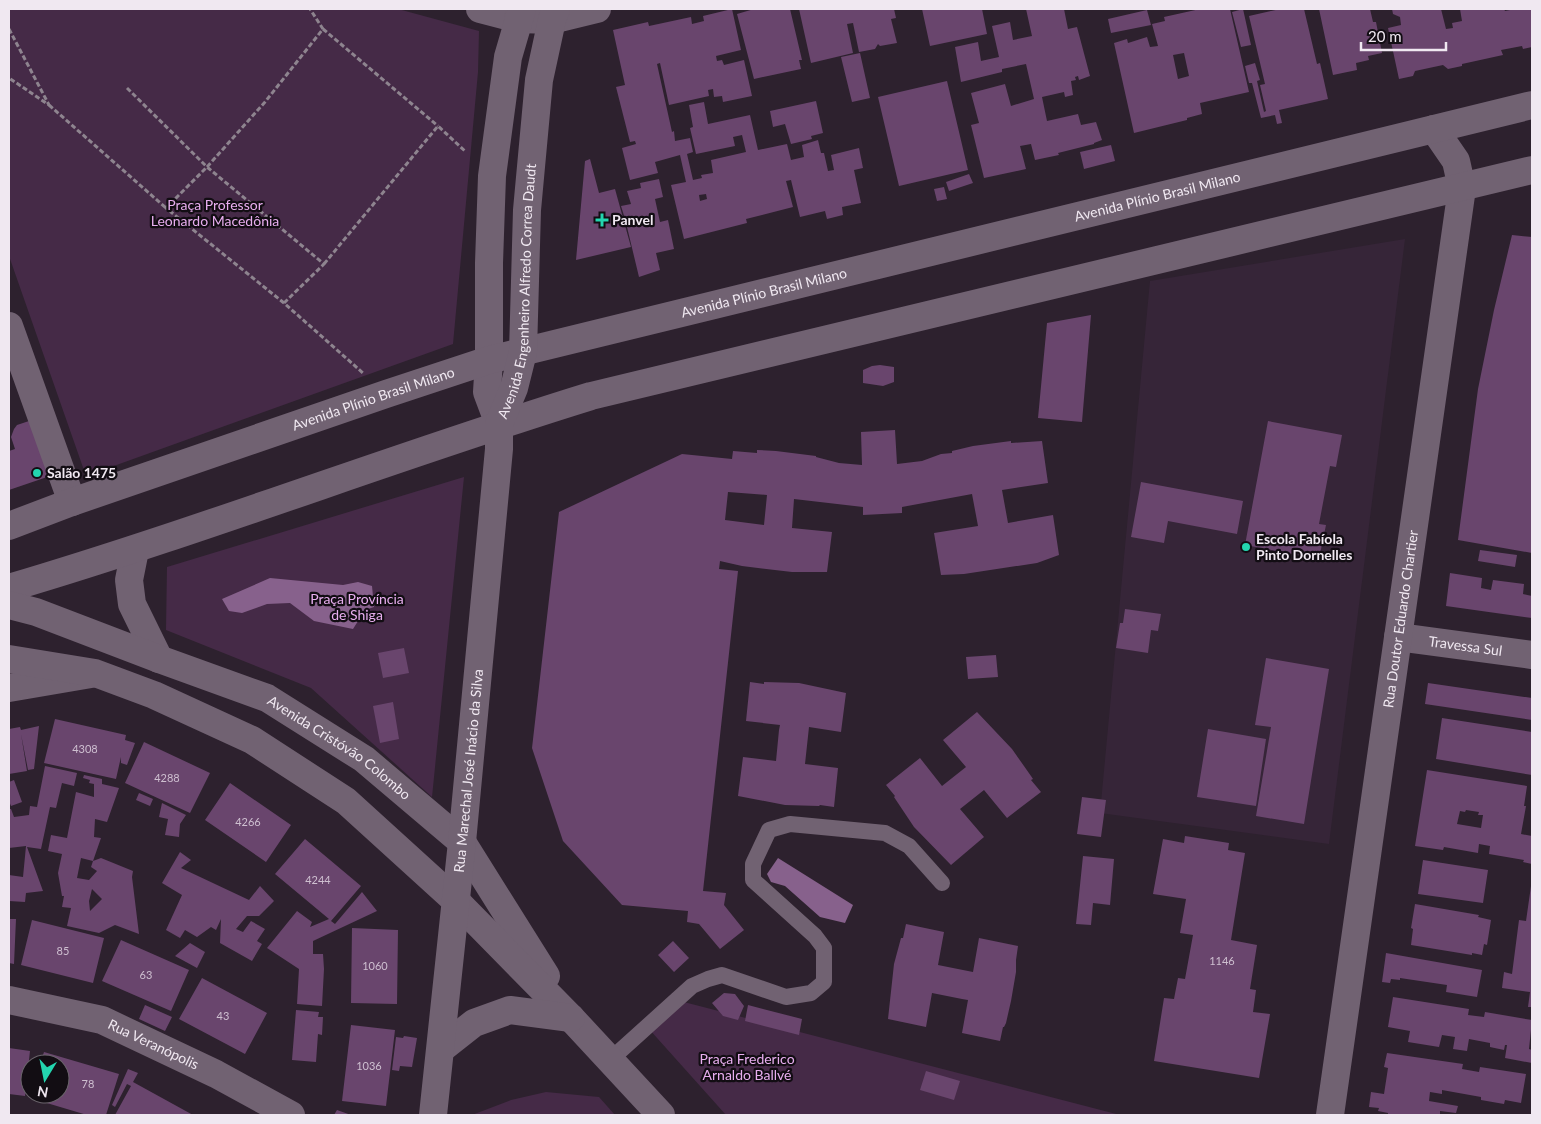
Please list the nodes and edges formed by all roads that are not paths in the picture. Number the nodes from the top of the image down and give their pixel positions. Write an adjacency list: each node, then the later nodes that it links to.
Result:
1 (480, 9): 3 (main road)
2 (597, 9): 4 (main road)
3 (520, 14): 4 (main road); 11 (main road, Avenida Engenheiro Alfredo Correa Daudt)
4 (554, 14): 10 (main road, Avenida Engenheiro Alfredo Correa Daudt)
5 (1532, 105): 6 (main road, Avenida Plínio Brasil Milano)
6 (1434, 129): 8 (main road, Rua Doutor Eduardo Chartier); 10 (main road, Avenida Plínio Brasil Milano)
7 (1532, 170): 8 (main road)
8 (1462, 188): 12 (main road); 18 (main road, Rua Doutor Eduardo Chartier)
9 (9, 326): 13 (main road)
10 (523, 352): 11 (main road, Avenida Plínio Brasil Milano); 12 (main road, Avenida Engenheiro Alfredo Correa Daudt)
11 (489, 360): 12 (main road, Avenida Engenheiro Alfredo Correa Daudt); 13 (main road, Avenida Plínio Brasil Milano)
12 (499, 424): 15 (main road); 24 (main road, Rua Marechal José Inácio da Silva)
13 (72, 502): 14 (main road, Avenida Plínio Brasil Milano)
14 (9, 526)
15 (135, 550): 16 (main road); 21 (main road)
16 (9, 588)
17 (9, 605): 21 (main road, Avenida Cristóvão Colombo)
18 (1398, 637): 19 (main road, Travessa Sul); 34 (main road, Rua Doutor Eduardo Chartier)
19 (1532, 655)
20 (9, 659): 22 (main road, Avenida Cristóvão Colombo)
21 (159, 659): 24 (main road, Avenida Cristóvão Colombo)
22 (95, 673): 23 (main road); 26 (main road, Avenida Cristóvão Colombo)
23 (9, 688)
24 (462, 842): 26 (main road, Rua Marechal José Inácio da Silva); 28 (main road, Avenida Cristóvão Colombo)
25 (942, 883): 30 (lane)
26 (456, 901): 28 (main road, Avenida Cristóvão Colombo); 29 (main road, Rua Marechal José Inácio da Silva)
27 (9, 1000): 31 (main road, Rua Veranópolis)
28 (572, 1018): 29 (main road); 30 (main road, Avenida Cristóvão Colombo)
29 (441, 1049): 32 (main road, Rua Marechal José Inácio da Silva)
30 (610, 1060): 33 (main road, Avenida Cristóvão Colombo)
31 (290, 1115)
32 (433, 1115)
33 (661, 1115)
34 (1330, 1115)

